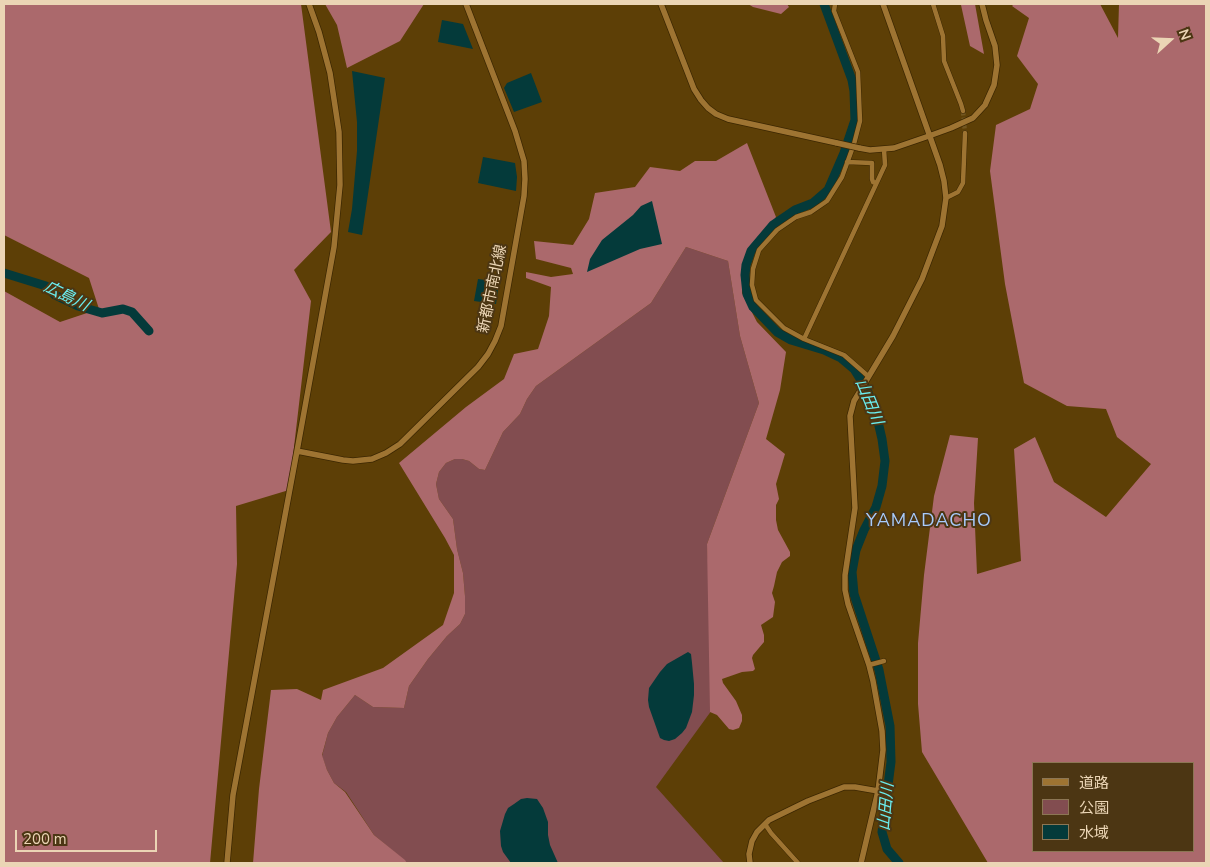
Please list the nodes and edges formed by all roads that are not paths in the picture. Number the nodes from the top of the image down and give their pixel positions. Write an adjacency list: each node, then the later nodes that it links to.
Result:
1 (309, 4): 17 (street)
2 (466, 4): 17 (street, 新都市南北線)
3 (661, 4): 11 (street, bridge)
4 (835, 4): 12 (street)
5 (883, 4): 10 (street)
6 (933, 4): 8 (street)
7 (982, 4): 10 (street)
8 (963, 111)
9 (966, 133): 14 (street)
10 (929, 136): 11 (street); 14 (street)
11 (884, 149): 13 (street)
12 (847, 162): 13 (street); 15 (street)
13 (876, 183): 15 (street)
14 (946, 198): 16 (street)
15 (804, 339): 16 (street)
16 (868, 376): 19 (street)
17 (297, 451): 22 (street)
18 (884, 661): 19 (street)
19 (869, 665): 20 (street)
20 (878, 791): 21 (street); 25 (street)
21 (765, 824): 23 (street); 24 (street)
22 (227, 863)
23 (750, 863)
24 (798, 863)
25 (860, 863)

